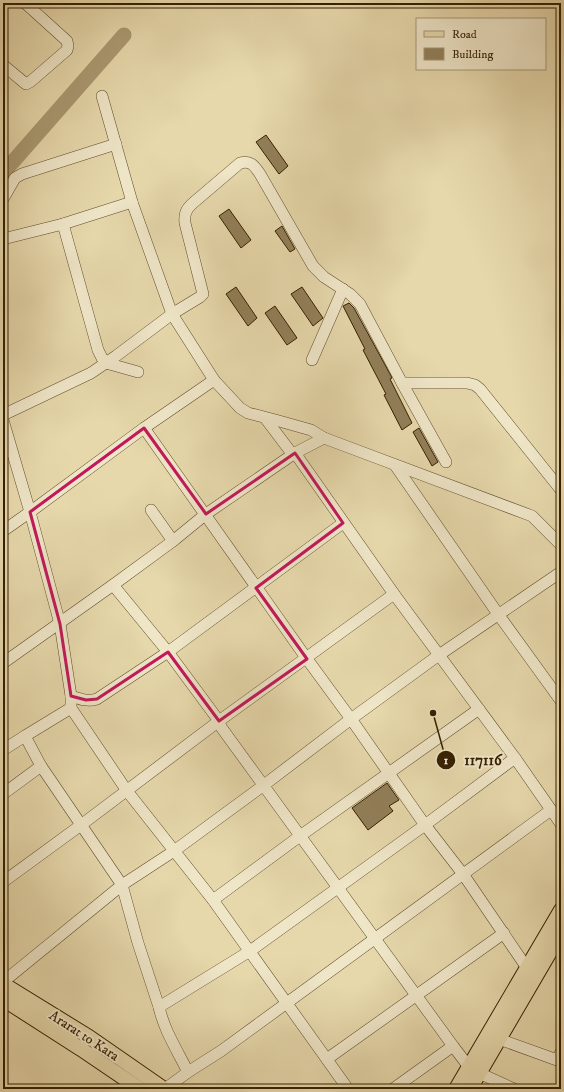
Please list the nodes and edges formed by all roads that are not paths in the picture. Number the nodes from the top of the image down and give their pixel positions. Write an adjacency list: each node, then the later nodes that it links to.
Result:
1 (25, 3): 2 (street)
2 (3, 65)
3 (102, 96): 4 (street)
4 (116, 144): 5 (street); 6 (street)
5 (3, 199)
6 (132, 202): 7 (street); 10 (street)
7 (63, 224): 8 (street); 12 (street)
8 (3, 239)
9 (343, 289): 10 (street); 11 (street); 15 (street)
10 (172, 314): 12 (street); 14 (street)
11 (312, 360)
12 (106, 362): 13 (street); 16 (street)
13 (138, 372)
14 (214, 380): 17 (street); 19 (street)
15 (402, 383): 22 (street); 24 (street)
16 (3, 415)
17 (265, 418): 20 (street); 21 (street)
18 (3, 420): 26 (street)
19 (144, 428): 26 (street); 27 (street)
20 (324, 438): 21 (street); 23 (street)
21 (294, 454): 27 (street); 28 (street)
22 (446, 462)
23 (395, 465): 31 (street); 36 (street)
24 (561, 490)
25 (151, 510): 30 (street)
26 (30, 512): 29 (street); 37 (street)
27 (206, 514): 30 (street); 34 (street)
28 (343, 523): 34 (street); 35 (street)
29 (3, 531)
30 (173, 541): 33 (street)
31 (561, 545)
32 (560, 574): 36 (street)
33 (113, 585): 37 (street); 38 (street)
34 (256, 588): 38 (street); 41 (street)
35 (394, 594): 39 (street); 41 (street)
36 (498, 614): 39 (street); 42 (street)
37 (60, 624): 40 (street); 43 (street)
38 (168, 652): 43 (street); 46 (street)
39 (439, 655): 44 (street); 45 (street)
40 (5, 657)
41 (306, 659): 45 (street); 46 (street)
42 (561, 701)
43 (71, 702): 47 (street); 53 (street)
44 (479, 709): 49 (street); 51 (street)
45 (352, 719): 51 (street); 52 (street)
46 (219, 721): 52 (street); 53 (street)
47 (24, 736): 48 (street); 50 (street)
48 (3, 750)
49 (515, 758): 55 (street); 58 (street)
50 (41, 766): 54 (street); 57 (street)
51 (389, 773): 58 (street); 59 (street)
52 (264, 785): 59 (street); 60 (street)
53 (127, 791): 57 (street); 60 (street)
54 (3, 794)
55 (551, 810): 56 (street); 61 (street)
56 (561, 824)
57 (81, 825): 62 (street); 63 (street)
58 (425, 825): 61 (street); 64 (street)
59 (300, 836): 64 (street); 65 (street)
60 (174, 851): 63 (street); 65 (street)
61 (463, 874): 67 (street); 68 (street)
62 (3, 882)
63 (122, 885): 72 (street); 76 (street)
64 (339, 887): 68 (street); 70 (street)
65 (213, 900): 70 (street)
66 (561, 910): 71 (main road)
67 (504, 933): 71 (street); 73 (street)
68 (376, 938): 73 (street); 75 (street)
69 (560, 938): 77 (main road)
70 (250, 951): 75 (street); 76 (street)
71 (527, 968): 82 (main road)
72 (3, 983): 78 (main road, Ararat to Kara)
73 (416, 995): 79 (street); 81 (street)
74 (3, 999): 78 (main road, Ararat to Kara)
75 (286, 1003): 81 (street); 83 (street)
76 (159, 1007): 83 (street)
77 (500, 1039): 80 (street); 82 (main road)
78 (85, 1043): 84 (main road, Ararat to Kara); 85 (main road, Ararat to Kara)
79 (453, 1046): 82 (street); 87 (street)
80 (560, 1058)
81 (327, 1059): 86 (street)
82 (474, 1070): 88 (main road); 89 (main road); 90 (street)
83 (188, 1072): 85 (street)
84 (140, 1089)
85 (164, 1089)
86 (348, 1089)
87 (394, 1089)
88 (456, 1089)
89 (470, 1089)
90 (514, 1089)

